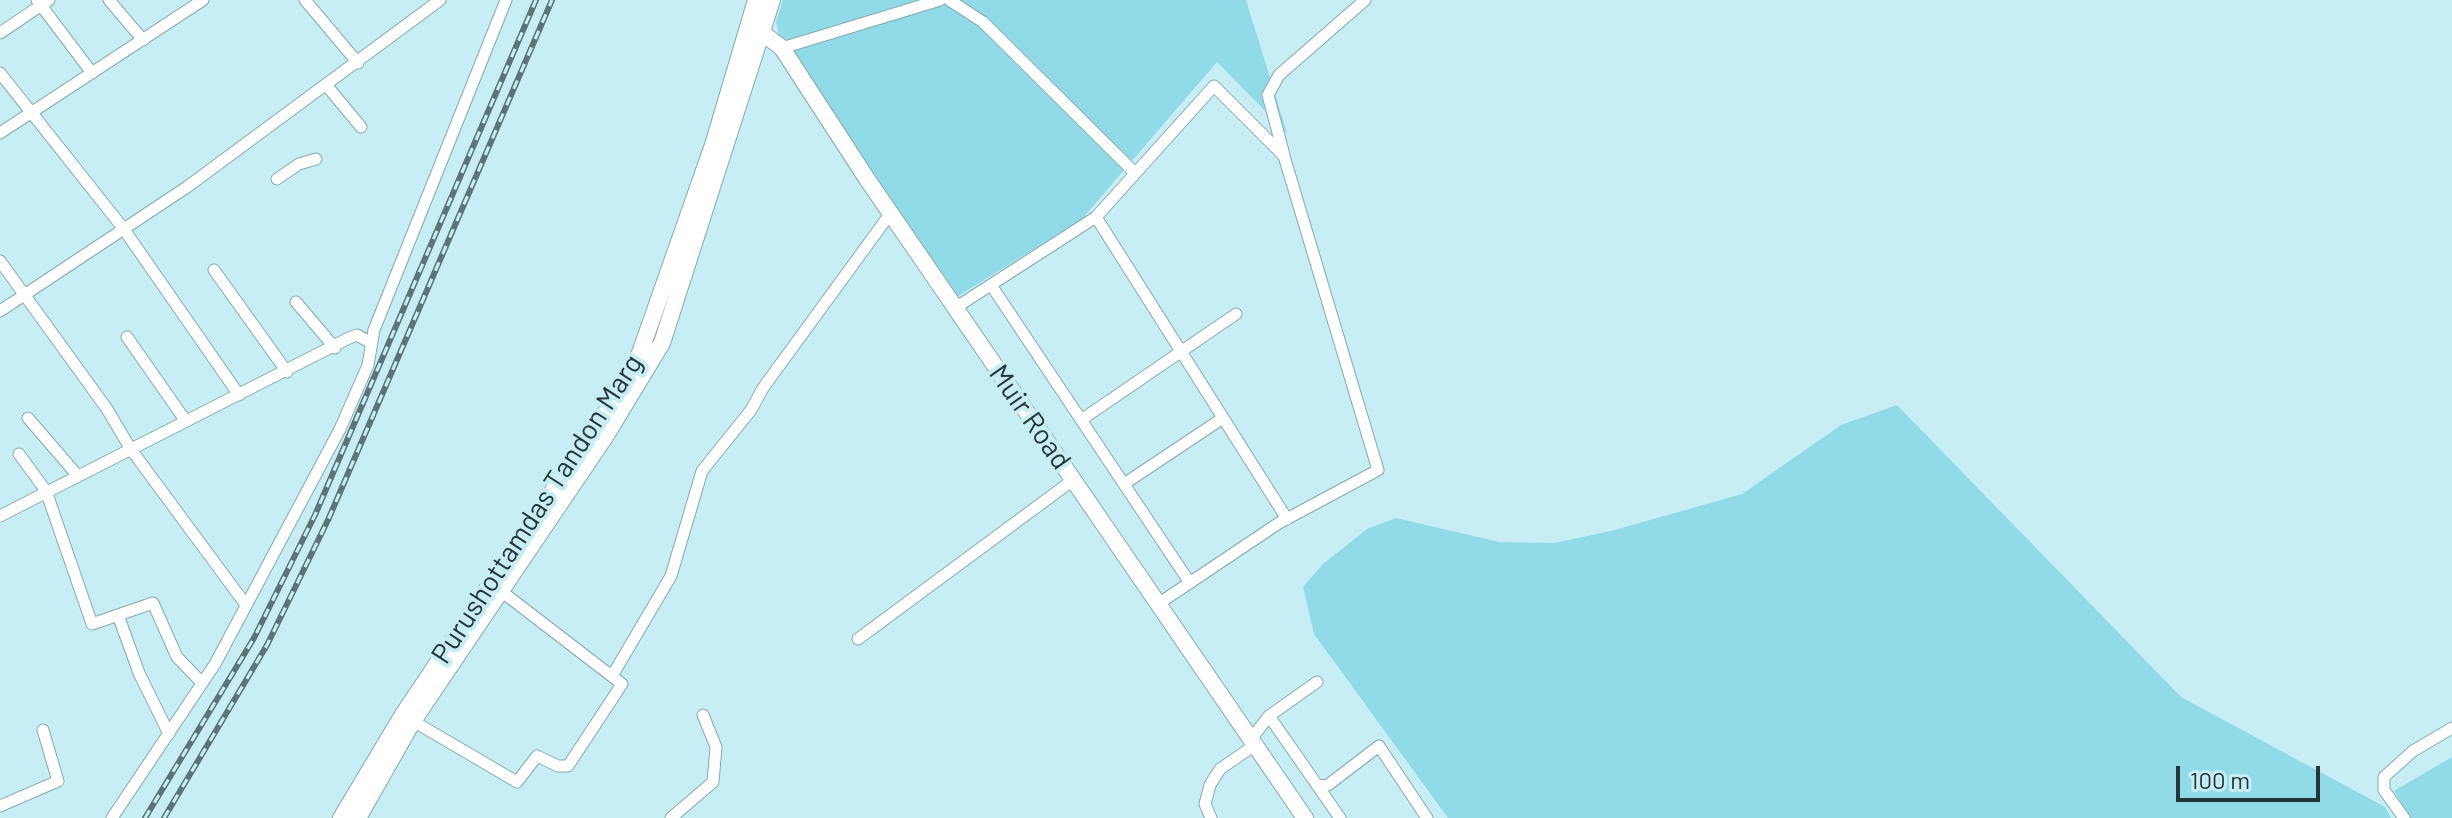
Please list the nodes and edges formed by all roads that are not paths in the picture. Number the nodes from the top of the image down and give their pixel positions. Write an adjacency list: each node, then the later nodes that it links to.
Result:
1 (109, 0): 14 (street)
2 (203, 0): 14 (street)
3 (305, 0): 16 (street)
4 (440, 0): 16 (street)
5 (506, 0): 39 (street)
6 (756, 0): 12 (main road, Purushottamdas Tandon Marg)
7 (772, 0): 12 (main road)
8 (940, 0): 15 (street)
9 (949, 0): 25 (street)
10 (1365, 0): 23 (street)
11 (42, 2): 13 (street); 18 (street)
12 (756, 29): 15 (main road, Muir Road); 57 (main road); 75 (main road, Purushottamdas Tandon Marg)
13 (0, 33)
14 (143, 40): 18 (street)
15 (782, 48): 27 (main road, Muir Road)
16 (358, 63): 19 (street)
17 (0, 73): 20 (street)
18 (92, 73): 20 (street)
19 (327, 86): 21 (street); 29 (street)
20 (32, 112): 22 (street); 29 (street)
21 (361, 127)
22 (0, 133)
23 (1284, 156): 25 (street); 55 (street)
24 (316, 159): 26 (street)
25 (1135, 173): 28 (street)
26 (277, 179)
27 (890, 214): 35 (main road, Muir Road); 62 (street)
28 (1096, 217): 32 (street); 41 (street)
29 (123, 228): 33 (street); 43 (street)
30 (0, 261): 33 (street)
31 (214, 270): 42 (street)
32 (991, 285): 35 (street); 47 (street)
33 (25, 293): 36 (street); 48 (street)
34 (296, 302): 40 (street)
35 (955, 308): 51 (main road, Muir Road)
36 (0, 311)
37 (1236, 314): 41 (street)
38 (127, 337): 46 (street)
39 (371, 343): 40 (street); 59 (street)
40 (335, 348): 42 (street)
41 (1181, 351): 45 (street); 47 (street)
42 (287, 372): 43 (street)
43 (239, 395): 46 (street)
44 (28, 418): 50 (street)
45 (1223, 418): 52 (street); 55 (street)
46 (185, 420): 48 (street)
47 (1081, 420): 52 (street)
48 (130, 448): 50 (street); 59 (street)
49 (19, 454): 53 (street)
50 (78, 476): 53 (street)
51 (1073, 480): 58 (main road, Muir Road); 61 (street)
52 (1124, 484): 56 (street)
53 (46, 491): 54 (street); 60 (street)
54 (0, 516)
55 (1287, 519): 56 (street)
56 (1190, 583): 58 (street)
57 (501, 591): 62 (street); 67 (main road)
58 (1158, 604): 71 (main road, Muir Road)
59 (246, 605): 64 (street)
60 (118, 615): 64 (street); 70 (street)
61 (858, 639)
62 (612, 676): 67 (street)
63 (1317, 682): 66 (street)
64 (202, 683): 70 (street)
65 (703, 715): 77 (street)
66 (1269, 716): 71 (street); 72 (street)
67 (413, 721): 76 (main road)
68 (2452, 728): 82 (street)
69 (43, 730): 73 (street)
70 (169, 734): 74 (street)
71 (1253, 742): 78 (street); 79 (main road, Muir Road)
72 (1319, 786): 80 (street); 81 (street)
73 (0, 806)
74 (112, 818)
75 (341, 818)
76 (358, 818)
77 (671, 818)
78 (1211, 818)
79 (1305, 818)
80 (1340, 818)
81 (1427, 818)
82 (2404, 818)

